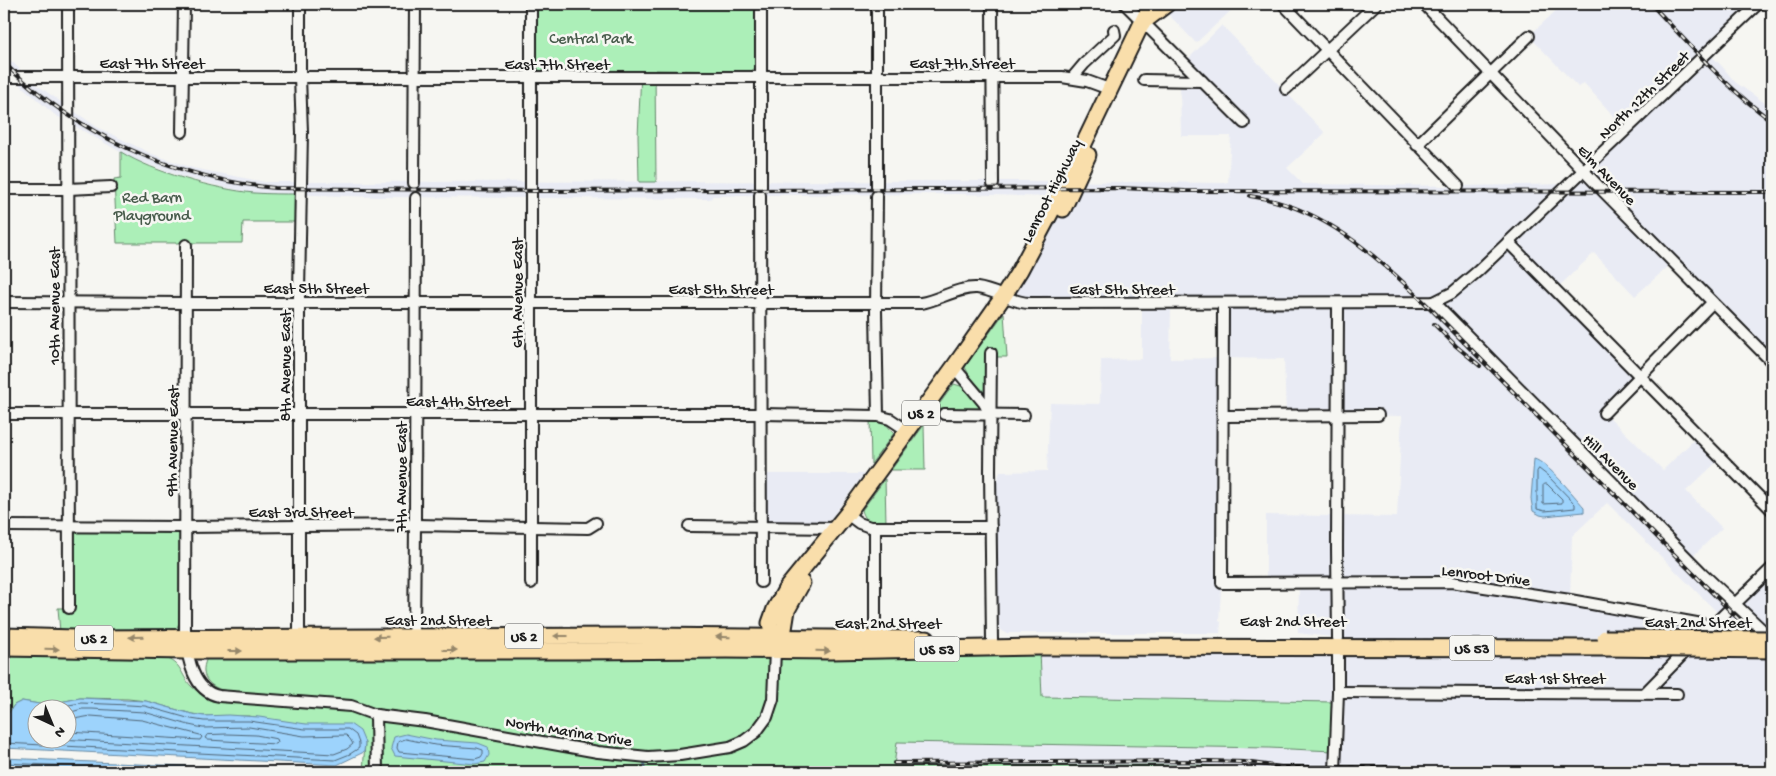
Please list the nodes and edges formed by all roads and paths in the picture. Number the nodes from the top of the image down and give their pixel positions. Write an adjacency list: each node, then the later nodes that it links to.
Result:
1 (68, 4): 22 (street, 10th Avenue East)
2 (184, 4): 23 (street)
3 (300, 4): 24 (street, 8th Avenue East)
4 (415, 4): 25 (street)
5 (531, 4): 27 (street, 6th Avenue East)
6 (761, 4): 26 (street)
7 (877, 4): 28 (street)
8 (992, 4): 29 (street)
9 (1125, 4): 16 (street)
10 (1151, 4): 16 (highway, US 2)
11 (1167, 4): 16 (highway, US 2)
12 (1283, 4): 19 (street)
13 (1376, 4): 19 (street)
14 (1424, 4): 20 (street, Elm Avenue)
15 (1758, 4): 38 (street, North 12th Street)
16 (1143, 22): 32 (street); 33 (highway, Lenroot Highway / US 2)
17 (1114, 30): 30 (street)
18 (1529, 36): 20 (street)
19 (1327, 50): 34 (street); 37 (street)
20 (1491, 74): 37 (street); 38 (street, Elm Avenue)
21 (4, 76): 22 (street, East 7th Street)
22 (69, 77): 23 (street, East 7th Street); 44 (street, 10th Avenue East)
23 (184, 77): 24 (street, East 7th Street); 36 (street)
24 (300, 77): 25 (street, East 7th Street); 51 (street, 8th Avenue East)
25 (415, 77): 27 (street, East 7th Street); 39 (street)
26 (761, 77): 27 (street, East 7th Street); 28 (street, East 7th Street); 56 (street)
27 (530, 78): 53 (street, 6th Avenue East)
28 (877, 78): 29 (street, East 7th Street); 57 (street)
29 (991, 78): 30 (street, East 7th Street); 40 (street)
30 (1074, 78): 33 (street, East 7th Street)
31 (1144, 80): 32 (street)
32 (1202, 81): 35 (street)
33 (1109, 89): 48 (highway, Lenroot Highway / US 2)
34 (1286, 89)
35 (1244, 123)
36 (182, 132)
37 (1417, 145): 41 (street)
38 (1584, 171): 46 (street, North 12th Street); 59 (street, Elm Avenue)
39 (414, 183)
40 (993, 184)
41 (1458, 186)
42 (112, 188): 44 (street)
43 (4, 189): 44 (street)
44 (68, 189): 50 (street, 10th Avenue East)
45 (416, 198): 52 (street, 7th Avenue East)
46 (1508, 242): 54 (street, North 12th Street); 64 (street)
47 (186, 245): 55 (street, 9th Avenue East)
48 (1003, 297): 57 (street, East 5th Street); 60 (street, East 5th Street); 63 (highway, Lenroot Highway / US 2)
49 (4, 302): 50 (street, East 5th Street)
50 (68, 302): 55 (street, East 5th Street); 67 (street, 10th Avenue East)
51 (299, 302): 52 (street, East 5th Street); 55 (street, East 5th Street); 68 (street, 8th Avenue East)
52 (415, 302): 53 (street, East 5th Street); 69 (street, 7th Avenue East)
53 (530, 302): 56 (street, East 5th Street); 74 (street, 6th Avenue East)
54 (1434, 302): 58 (street, East 5th Street); 99 (street, Hill Avenue)
55 (186, 303): 73 (street, 9th Avenue East)
56 (760, 303): 57 (street, East 5th Street); 70 (street)
57 (876, 303): 78 (street)
58 (1338, 303): 60 (street, East 5th Street); 76 (street)
59 (1712, 303): 62 (street, Elm Avenue); 64 (street)
60 (1223, 304): 79 (street)
61 (991, 353): 75 (street)
62 (1772, 362)
63 (954, 368): 75 (street); 80 (highway, Lenroot Highway / US 2)
64 (1639, 376): 65 (street); 81 (street)
65 (1604, 413)
66 (4, 414): 67 (street, East 4th Street)
67 (69, 414): 73 (street, East 4th Street); 84 (street, 10th Avenue East)
68 (300, 414): 69 (street, East 4th Street); 73 (street, East 4th Street); 85 (street, 8th Avenue East)
69 (415, 414): 74 (street, East 4th Street); 86 (street, 7th Avenue East)
70 (761, 414): 74 (street, East 4th Street); 78 (street, East 4th Street); 91 (street)
71 (944, 414): 75 (street)
72 (1024, 414): 75 (street)
73 (186, 415): 89 (street, 9th Avenue East)
74 (531, 415): 90 (street, 6th Avenue East)
75 (991, 415): 92 (street)
76 (1338, 415): 77 (street); 79 (street); 97 (street)
77 (1378, 415)
78 (878, 416): 80 (street, East 4th Street)
79 (1223, 416): 97 (street, Lenroot Drive)
80 (908, 431): 82 (highway, Lenroot Highway / US 2)
81 (1772, 510)
82 (847, 514): 93 (highway, Lenroot Highway / US 2); 94 (street)
83 (596, 524): 90 (street, East 3rd Street)
84 (68, 525): 87 (street, East 3rd Street); 89 (street, East 3rd Street); 100 (street, 10th Avenue East)
85 (300, 525): 86 (street, East 3rd Street); 89 (street, East 3rd Street); 105 (street, 8th Avenue East)
86 (416, 525): 90 (street, East 3rd Street); 104 (street, 7th Avenue East)
87 (4, 526)
88 (689, 526): 91 (street)
89 (184, 527): 110 (street, 9th Avenue East)
90 (531, 527): 98 (street, 6th Avenue East)
91 (761, 527): 93 (street); 96 (street)
92 (991, 527): 94 (street); 111 (street)
93 (837, 528): 107 (highway, Lenroot Highway / US 2)
94 (875, 528): 101 (street)
95 (1772, 568): 99 (street)
96 (761, 582)
97 (1337, 582): 102 (street, Lenroot Drive); 108 (street)
98 (531, 583)
99 (1735, 604): 102 (street); 106 (street, Hill Avenue)
100 (69, 608)
101 (875, 626)
102 (1713, 626): 115 (street)
103 (4, 636): 110 (highway, East 2nd Street / US 2, one-way to 103)
104 (414, 636): 105 (highway, East 2nd Street / US 2, one-way to 105); 107 (highway, East 2nd Street / US 2, one-way to 104)
105 (299, 638): 110 (highway, East 2nd Street / US 2)
106 (1772, 639): 109 (highway, East 2nd Street / US 53, bridge)
107 (776, 642): 110 (highway, East 2nd Street / US 2, one-way to 107); 111 (highway, East 2nd Street / US 53); 117 (street, North Marina Drive)
108 (1338, 643): 109 (highway, East 2nd Street / US 53); 111 (highway, East 2nd Street / US 53); 114 (street)
109 (1605, 643): 113 (highway, East 2nd Street / US 53, bridge)
110 (185, 644): 112 (highway, East 2nd Street / US 2, one-way to 110); 117 (street, North Marina Drive)
111 (992, 644)
112 (4, 648)
113 (1772, 650)
114 (1338, 692): 115 (street, East 1st Street); 119 (street)
115 (1644, 693): 116 (street, East 1st Street)
116 (1678, 694)
117 (376, 715): 118 (street)
118 (376, 772)
119 (1335, 772)

